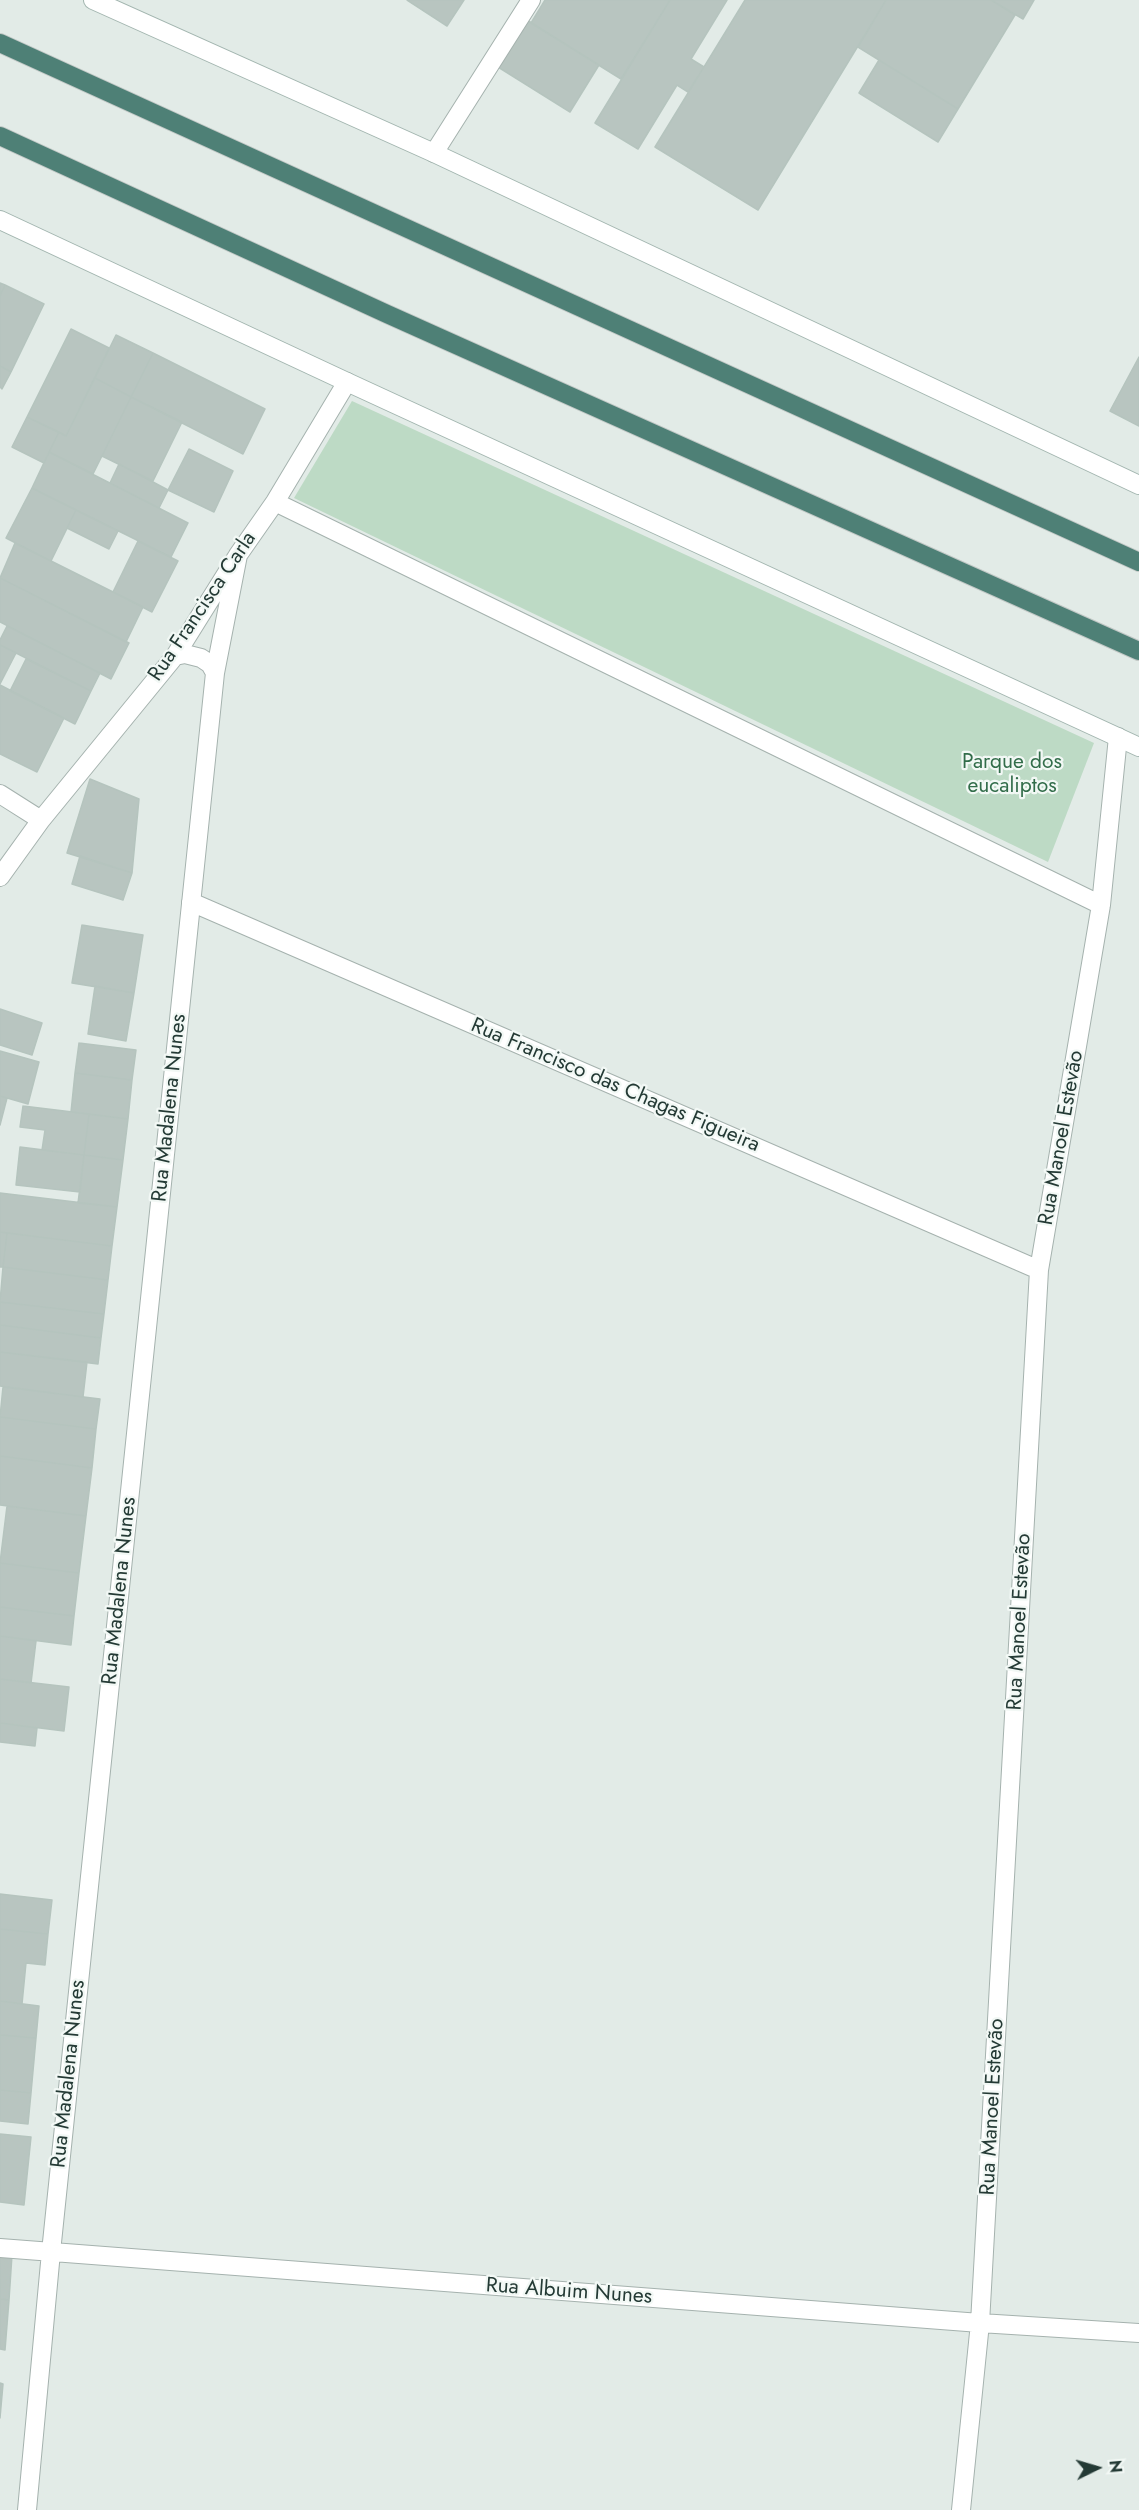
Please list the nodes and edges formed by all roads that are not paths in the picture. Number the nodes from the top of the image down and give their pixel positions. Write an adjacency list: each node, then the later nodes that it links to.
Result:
1 (93, 0): 5 (street)
2 (531, 0): 5 (street)
3 (0, 43): 11 (highway)
4 (0, 136): 12 (highway)
5 (434, 153): 8 (street)
6 (0, 220): 7 (street)
7 (346, 382): 9 (street, Rua Francisca Carla); 15 (street)
8 (1139, 485)
9 (275, 502): 10 (street, Rua Francisca Carla); 21 (street)
10 (238, 555): 13 (street, Rua Francisca Carla); 14 (street, Rua Madalena Nunes)
11 (1139, 562)
12 (1139, 651)
13 (175, 656): 14 (street); 18 (street, Rua Francisca Carla)
14 (215, 672): 20 (street, Rua Madalena Nunes)
15 (1118, 738): 16 (street); 21 (street, Rua Manoel Estevão)
16 (1139, 747)
17 (0, 794): 18 (street)
18 (41, 820): 19 (street, Rua Francisca Carla)
19 (0, 878)
20 (191, 903): 22 (street, Rua Francisco das Chagas Figueira); 24 (street, Rua Madalena Nunes)
21 (1101, 905): 22 (street, Rua Manoel Estevão)
22 (1039, 1270): 25 (street, Rua Manoel Estevão)
23 (0, 2248): 24 (street, Rua Albuim Nunes)
24 (51, 2252): 25 (street, Rua Albuim Nunes); 27 (street, Rua Madalena Nunes)
25 (981, 2323): 26 (street, Rua Albuim Nunes); 28 (street, Rua Manoel Estevão)
26 (1139, 2333)
27 (27, 2510)
28 (961, 2510)

